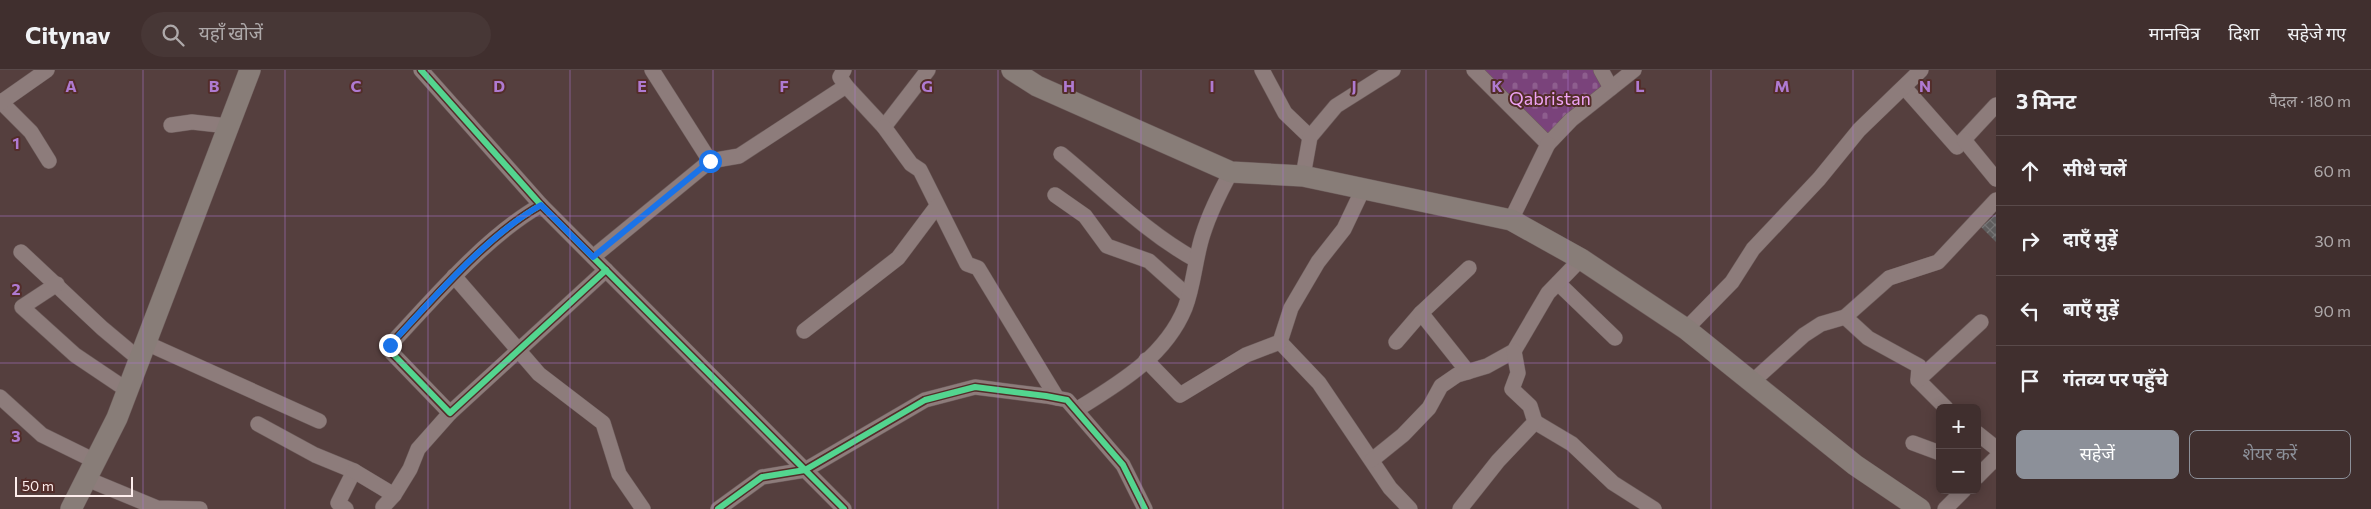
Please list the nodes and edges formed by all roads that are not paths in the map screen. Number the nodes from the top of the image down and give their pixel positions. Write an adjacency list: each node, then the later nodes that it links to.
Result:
1 (250, 70): 20 (main road)
2 (421, 70): 34 (street)
3 (652, 70): 27 (street)
4 (844, 70): 14 (street)
5 (928, 70): 21 (street)
6 (1012, 70): 28 (main road)
7 (1262, 70): 22 (street)
8 (1393, 70): 22 (street)
9 (1474, 70): 24 (street)
10 (1601, 70): 15 (street)
11 (1634, 70): 15 (street)
12 (1921, 70): 16 (street)
13 (39, 72): 17 (street)
14 (846, 86): 21 (street); 27 (street)
15 (1611, 88): 24 (street)
16 (1904, 88): 23 (street); 50 (street)
17 (0, 102): 26 (street)
18 (1996, 106): 23 (street)
19 (171, 125): 20 (street)
20 (228, 126): 55 (main road)
21 (884, 127): 35 (street)
22 (1310, 137): 29 (street)
23 (1964, 140): 30 (street)
24 (1548, 144): 36 (street)
25 (1062, 154): 40 (street)
26 (49, 161)
27 (710, 161): 38 (street)
28 (1231, 172): 29 (main road); 40 (street)
29 (1303, 176): 31 (main road)
30 (1996, 179)
31 (1363, 188): 36 (main road); 53 (street)
32 (1055, 195): 46 (street)
33 (1996, 200): 48 (street)
34 (541, 205): 38 (street); 43 (street)
35 (937, 206): 51 (street); 64 (street)
36 (1511, 220): 39 (main road)
37 (21, 252): 45 (street)
38 (593, 257): 42 (street)
39 (1581, 259): 44 (street); 50 (main road)
40 (1196, 260): 46 (street)
41 (1469, 268): 47 (street)
42 (606, 270): 57 (street); 78 (street)
43 (454, 276): 57 (street); 67 (street)
44 (1558, 283): 52 (street); 56 (street)
45 (58, 284): 55 (street); 62 (street)
46 (1188, 296): 58 (street)
47 (1421, 313): 54 (street); 59 (street)
48 (1845, 317): 60 (street); 61 (street)
49 (1981, 322): 60 (street)
50 (1686, 329): 61 (main road)
51 (804, 331)
52 (1615, 338)
53 (1280, 342): 58 (street); 76 (street)
54 (1396, 342)
55 (142, 351): 62 (main road); 68 (street)
56 (1514, 351): 59 (street); 69 (street)
57 (519, 352): 67 (street); 87 (street)
58 (1146, 360): 66 (street)
59 (1468, 372): 76 (street)
60 (1918, 380): 65 (street)
61 (1753, 381): 94 (main road)
62 (128, 390): 77 (main road)
63 (0, 397): 77 (street)
64 (1057, 398): 66 (street); 78 (street)
65 (1942, 404)
66 (1076, 410): 90 (street)
67 (450, 413): 82 (street)
68 (320, 421)
69 (1536, 422): 92 (street); 93 (street)
70 (258, 424): 79 (street)
71 (1981, 436): 73 (street)
72 (1913, 443): 74 (street)
73 (1996, 448)
74 (1936, 452)
75 (1996, 458): 80 (street)
76 (1372, 460): 91 (street)
77 (91, 470): 83 (main road); 84 (street)
78 (805, 470): 88 (street); 89 (street)
79 (354, 471): 82 (street); 85 (street)
80 (1981, 472)
81 (1960, 494): 95 (street)
82 (394, 495): 86 (street)
83 (72, 509)
84 (200, 509)
85 (346, 509)
86 (384, 509)
87 (643, 509)
88 (718, 509)
89 (844, 509)
90 (1145, 509)
91 (1410, 509)
92 (1460, 509)
93 (1654, 509)
94 (1920, 509)
95 (1945, 509)

